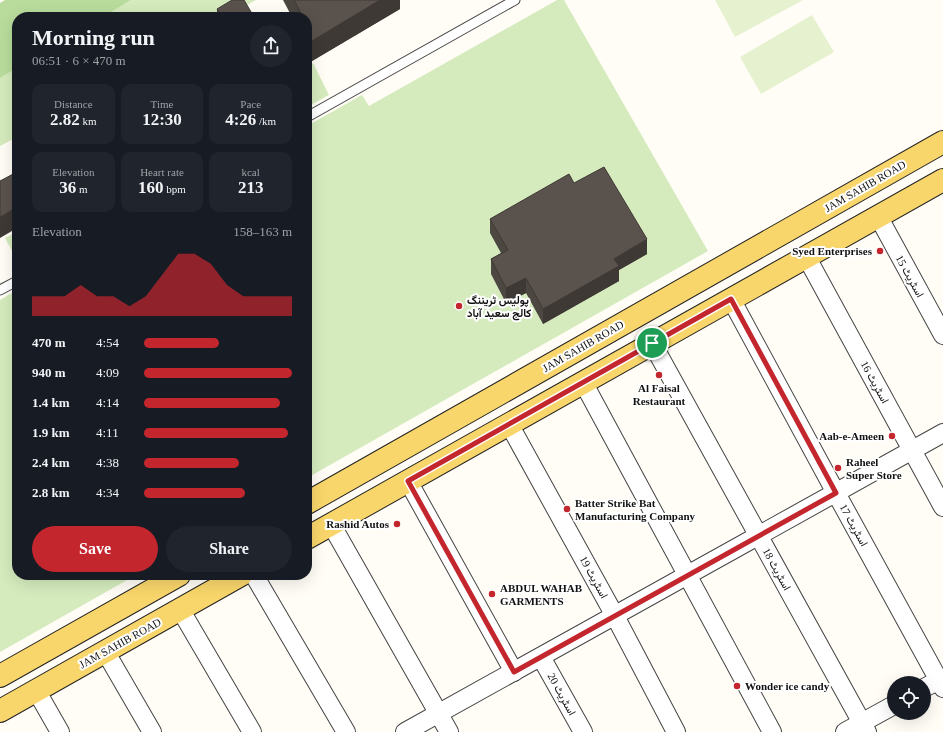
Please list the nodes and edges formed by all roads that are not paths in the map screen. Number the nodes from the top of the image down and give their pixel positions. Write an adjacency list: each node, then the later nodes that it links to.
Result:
1 (515, 0): 2 (lane)
2 (312, 114)
3 (943, 142): 18 (main road, JAM SAHIB ROAD)
4 (943, 180): 5 (main road)
5 (878, 216): 6 (main road); 10 (street, اسٹریٹ 15)
6 (806, 256): 9 (main road); 15 (street, اسٹریٹ 16)
7 (12, 284): 8 (lane)
8 (0, 290)
9 (731, 299): 11 (main road); 17 (street, اسٹریٹ 17)
10 (943, 335)
11 (652, 343): 12 (main road); 22 (street, اسٹریٹ 18)
12 (583, 382): 13 (main road); 23 (street)
13 (509, 424): 16 (main road); 28 (street, اسٹریٹ 19)
14 (943, 433): 15 (street)
15 (912, 450): 17 (street); 19 (street, اسٹریٹ 16)
16 (408, 481): 20 (main road); 31 (street)
17 (836, 493): 22 (street); 33 (street, اسٹریٹ 17)
18 (312, 500)
19 (943, 507)
20 (331, 524): 21 (main road); 37 (street)
21 (312, 535)
22 (759, 536): 23 (street); 38 (street, اسٹریٹ 18)
23 (688, 575): 28 (street); 47 (street)
24 (170, 580): 32 (main road)
25 (231, 580): 27 (main road, JAM SAHIB ROAD)
26 (257, 580): 42 (street)
27 (180, 609): 29 (main road, JAM SAHIB ROAD); 41 (street)
28 (615, 616): 30 (street); 46 (street, اسٹریٹ 19)
29 (106, 651): 34 (main road, JAM SAHIB ROAD); 40 (street)
30 (541, 657): 31 (street); 45 (street, اسٹریٹ 20)
31 (514, 672): 37 (street)
32 (0, 676)
33 (937, 683)
34 (36, 690): 36 (main road, JAM SAHIB ROAD); 39 (street)
35 (887, 710): 38 (street)
36 (0, 711)
37 (439, 714): 43 (street); 44 (street)
38 (865, 727): 48 (street)
39 (60, 732)
40 (152, 732)
41 (252, 732)
42 (346, 732)
43 (405, 732)
44 (449, 732)
45 (583, 732)
46 (676, 732)
47 (772, 732)
48 (845, 732)

